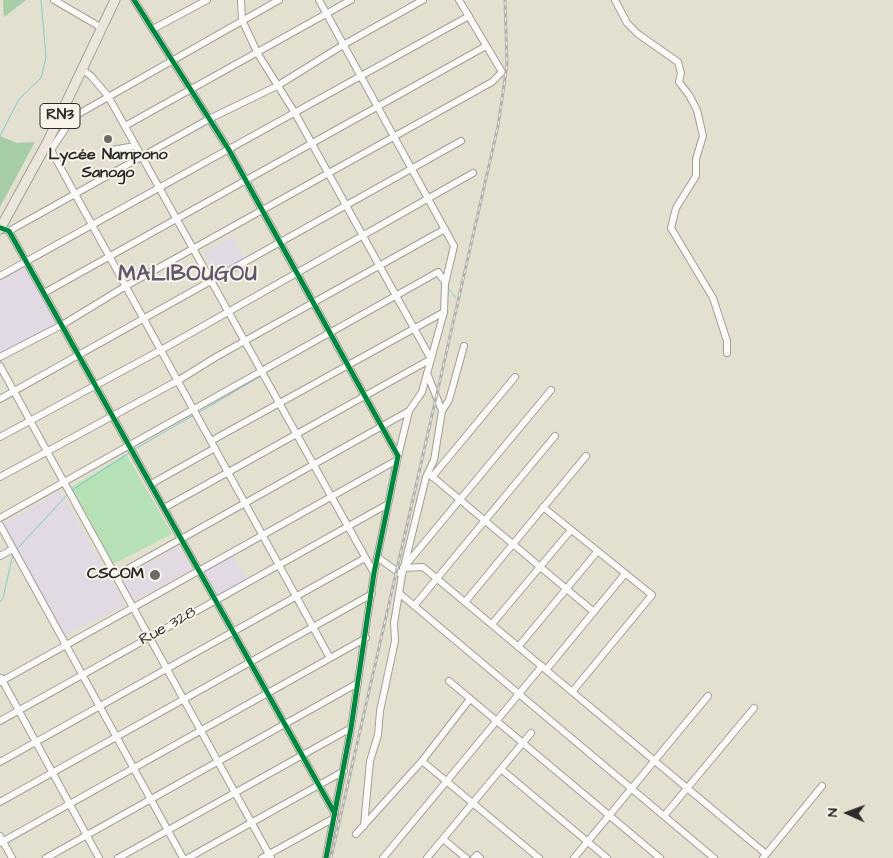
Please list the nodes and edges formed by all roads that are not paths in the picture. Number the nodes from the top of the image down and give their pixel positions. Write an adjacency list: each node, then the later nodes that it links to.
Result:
1 (54, 0): 15 (street)
2 (115, 0): 15 (highway, RN3)
3 (134, 0): 16 (street)
4 (207, 0): 16 (street)
5 (241, 0): 14 (street)
6 (279, 0): 14 (street)
7 (319, 0): 12 (street)
8 (351, 0): 12 (street)
9 (423, 0): 17 (street)
10 (459, 0): 13 (street)
11 (615, 0): 74 (street)
12 (326, 14): 17 (street); 19 (street)
13 (469, 16): 18 (street); 22 (street)
14 (242, 20): 19 (street); 20 (street)
15 (102, 28): 21 (highway, RN3)
16 (153, 30): 20 (street)
17 (343, 45): 22 (street); 23 (street)
18 (486, 46): 26 (street); 30 (street)
19 (258, 54): 23 (street); 24 (street)
20 (172, 60): 24 (street); 25 (street)
21 (82, 70): 25 (street); 34 (highway, RN3)
22 (361, 76): 26 (street); 27 (street)
23 (277, 86): 27 (street); 28 (street)
24 (191, 90): 28 (street); 29 (street)
25 (108, 96): 29 (street); 34 (street)
26 (378, 106): 30 (street); 32 (street)
27 (295, 113): 32 (street); 36 (street)
28 (209, 119): 36 (street); 37 (street)
29 (125, 126): 33 (street)
30 (394, 136): 38 (street); 39 (street)
31 (461, 141): 38 (street)
32 (312, 143): 39 (street); 41 (street)
33 (135, 146): 35 (street); 37 (street)
34 (49, 147): 43 (street); 49 (highway, RN3)
35 (112, 150)
36 (230, 150): 41 (street); 42 (street)
37 (142, 157): 42 (street); 43 (street)
38 (412, 169): 44 (street); 45 (street)
39 (329, 173): 45 (street); 46 (street)
40 (473, 173): 44 (street)
41 (246, 180): 46 (street); 47 (street)
42 (160, 189): 47 (street); 48 (street)
43 (75, 194): 48 (street); 49 (street)
44 (428, 198): 50 (street); 51 (street)
45 (346, 205): 51 (street); 52 (street)
46 (263, 210): 52 (street); 53 (street)
47 (176, 219): 53 (street); 54 (street)
48 (92, 226): 54 (street); 55 (street)
49 (3, 229): 55 (street)
50 (445, 229): 56 (street); 60 (street)
51 (362, 235): 56 (street); 57 (street)
52 (280, 242): 57 (street); 59 (street)
53 (193, 249): 59 (street); 61 (street)
54 (109, 256): 61 (street); 62 (street)
55 (27, 263): 58 (street); 62 (street)
56 (380, 266): 63 (street); 64 (street)
57 (296, 272): 64 (street); 65 (street)
58 (0, 276)
59 (211, 281): 65 (street); 67 (street)
60 (445, 282): 63 (street); 66 (street)
61 (126, 286): 67 (street); 68 (street)
62 (44, 293): 68 (street)
63 (397, 297): 69 (street); 70 (street)
64 (314, 302): 70 (street); 71 (street)
65 (229, 312): 71 (street); 73 (street)
66 (444, 312): 69 (street); 77 (street)
67 (144, 319): 73 (street); 75 (street)
68 (62, 325): 75 (street); 76 (street)
69 (414, 328): 77 (street); 78 (street)
70 (331, 334): 78 (street); 80 (street)
71 (245, 341): 80 (street); 83 (street)
72 (464, 346): 91 (street)
73 (161, 350): 83 (street); 84 (street)
74 (727, 354)
75 (78, 355): 84 (street); 86 (street)
76 (0, 357)
77 (431, 359): 81 (street); 87 (street)
78 (348, 364): 87 (street); 89 (street)
79 (0, 366): 86 (street)
80 (262, 372): 89 (street); 90 (street)
81 (428, 373): 91 (street); 92 (street)
82 (515, 377): 107 (street)
83 (179, 380): 90 (street); 93 (street)
84 (95, 384): 93 (street); 94 (street)
85 (551, 390): 112 (street)
86 (14, 391): 88 (street); 94 (street)
87 (365, 396): 95 (street); 96 (street)
88 (0, 399)
89 (279, 403): 96 (street); 99 (street)
90 (194, 410): 99 (street); 100 (street)
91 (442, 411): 107 (street)
92 (409, 412): 95 (street); 104 (street)
93 (112, 415): 100 (street); 102 (street)
94 (30, 420): 98 (street); 102 (street)
95 (382, 426): 104 (street); 105 (street)
96 (296, 434): 105 (street); 106 (street)
97 (555, 436): 118 (street)
98 (0, 437)
99 (211, 441): 101 (street)
100 (129, 446): 109 (street); 110 (street)
101 (215, 448): 106 (street); 110 (street)
102 (47, 451): 108 (street); 109 (street)
103 (586, 456): 115 (street)
104 (398, 458): 111 (street); 114 (street)
105 (314, 465): 111 (street); 113 (street)
106 (228, 472): 113 (street); 116 (street)
107 (430, 475): 112 (street); 133 (street)
108 (0, 477)
109 (64, 482): 117 (street); 136 (street)
110 (151, 484): 116 (street)
111 (332, 497): 120 (street); 122 (street)
112 (460, 500): 118 (street); 133 (street)
113 (245, 503): 122 (street); 123 (street)
114 (388, 504): 120 (street, Rue 328); 128 (street)
115 (543, 507): 121 (street); 124 (street)
116 (164, 508): 123 (street)
117 (0, 518)
118 (485, 521): 124 (street); 137 (street)
119 (0, 525): 125 (street)
120 (348, 526): 129 (street); 130 (street, Rue 328)
121 (570, 530): 126 (street); 131 (street)
122 (263, 535): 130 (street); 132 (street)
123 (181, 539): 132 (street); 136 (street)
124 (513, 544): 131 (street); 143 (street)
125 (13, 549): 127 (street); 152 (street)
126 (597, 552): 135 (street); 138 (street)
127 (0, 556)
128 (377, 557): 133 (street); 134 (street)
129 (365, 558): 134 (street); 141 (street)
130 (279, 565): 141 (street); 142 (street, Rue 328)
131 (540, 567): 138 (street); 147 (street)
132 (199, 571): 142 (street); 145 (street)
133 (403, 572): 137 (street); 139 (street)
134 (374, 573): 140 (street)
135 (624, 575): 146 (street); 162 (street)
136 (115, 576): 145 (street)
137 (437, 578): 143 (street); 144 (street)
138 (566, 589): 146 (street); 153 (street)
139 (399, 593): 144 (street); 203 (street)
140 (372, 594): 148 (street); 151 (street)
141 (296, 596): 148 (street); 149 (street)
142 (216, 600): 149 (street); 150 (street, Rue 328)
143 (465, 602): 147 (street)
144 (414, 606): 164 (street)
145 (133, 608): 150 (street); 152 (street)
146 (594, 612): 156 (street)
147 (492, 624): 153 (street)
148 (313, 627): 154 (street); 155 (street)
149 (233, 632): 155 (street); 157 (street)
150 (150, 638): 157 (street); 158 (street, Rue 328)
151 (366, 638): 154 (street); 161 (street)
152 (66, 645): 158 (street); 159 (street)
153 (518, 647): 156 (street)
154 (330, 658): 163 (street)
155 (250, 662): 163 (street); 167 (street)
156 (544, 668): 162 (street); 164 (street)
157 (167, 669): 167 (street); 168 (street)
158 (82, 675): 168 (street); 170 (street, Rue 328)
159 (1, 680): 170 (street)
160 (449, 681): 166 (street)
161 (358, 683): 173 (street); 174 (street)
162 (572, 692): 183 (street)
163 (268, 693): 173 (street); 175 (street)
164 (519, 694): 171 (street); 192 (street)
165 (708, 696): 183 (street)
166 (470, 699): 171 (street); 182 (street)
167 (184, 700): 175 (street); 177 (street)
168 (100, 706): 177 (street); 178 (street)
169 (754, 708): 193 (street)
170 (19, 711): 172 (street, Rue 328); 178 (street)
171 (496, 721): 179 (street); 189 (street)
172 (0, 722)
173 (284, 723): 180 (street); 181 (street)
174 (351, 728): 180 (street); 187 (street)
175 (201, 730): 181 (street); 185 (street)
176 (531, 733): 179 (street)
177 (117, 737): 185 (street); 188 (street)
178 (36, 742): 184 (street); 188 (street)
179 (523, 743): 186 (street); 199 (street)
180 (302, 755): 190 (street); 194 (street)
181 (218, 761): 194 (street); 195 (street)
182 (422, 761): 189 (street); 203 (street)
183 (654, 761): 192 (street); 193 (street)
184 (0, 762)
185 (134, 768): 195 (street); 198 (street)
186 (501, 769): 197 (street); 209 (street)
187 (344, 771): 190 (street); 200 (street)
188 (53, 773): 196 (street); 198 (street)
189 (447, 781): 197 (street); 220 (street)
190 (319, 785): 200 (street); 202 (street)
191 (822, 786): 211 (street)
192 (632, 788): 199 (street); 201 (street)
193 (687, 788): 201 (street); 211 (street)
194 (235, 793): 202 (street); 204 (street)
195 (151, 798): 204 (street); 206 (street)
196 (0, 802)
197 (473, 803): 207 (street); 225 (street)
198 (70, 804): 206 (street); 208 (street)
199 (609, 815): 209 (street); 228 (street)
200 (334, 816): 210 (street); 219 (street)
201 (664, 816): 229 (street)
202 (252, 823): 210 (street); 217 (street)
203 (364, 826): 205 (street)
204 (168, 830): 215 (street); 216 (street)
205 (356, 834)
206 (87, 836): 213 (street); 214 (street)
207 (444, 839): 221 (street); 222 (street)
208 (1, 840): 212 (street)
209 (588, 841): 226 (street); 227 (street)
210 (270, 856): 218 (street)
211 (764, 856)
212 (12, 858)
213 (46, 858)
214 (100, 858)
215 (118, 858)
216 (183, 858)
217 (188, 858)
218 (262, 858)
219 (326, 858)
220 (383, 858)
221 (428, 858)
222 (466, 858)
223 (474, 858): 224 (street)
224 (480, 858)
225 (539, 858)
226 (574, 858)
227 (607, 858)
228 (660, 858)
229 (714, 858)

